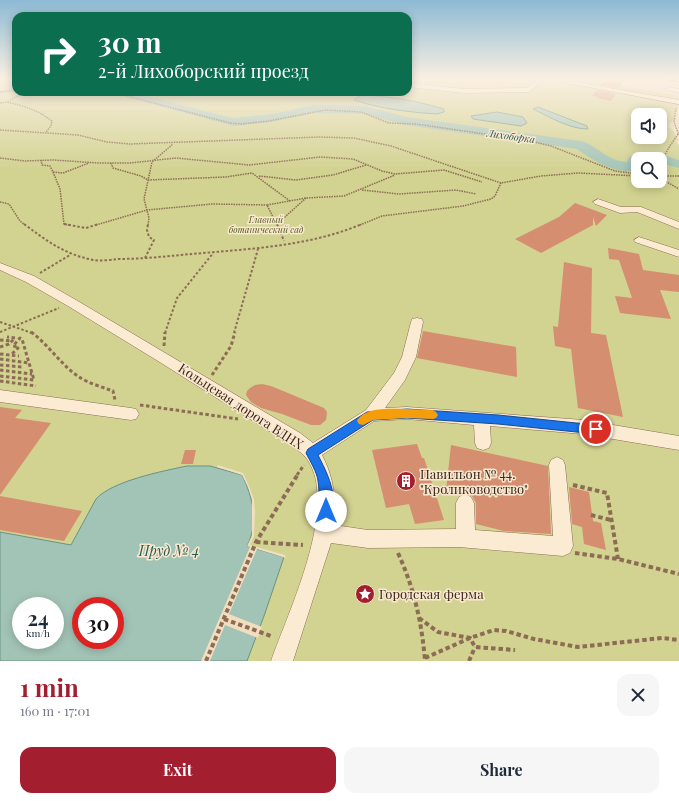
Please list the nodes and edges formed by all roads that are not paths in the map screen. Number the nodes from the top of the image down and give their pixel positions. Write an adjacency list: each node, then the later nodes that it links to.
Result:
1 (598, 202): 2 (street)
2 (679, 226)
3 (640, 240): 4 (street)
4 (679, 254)
5 (0, 266): 13 (street, Кольцевая дорога ВДНХ)
6 (417, 322): 9 (street)
7 (0, 396): 8 (street)
8 (129, 410)
9 (371, 415): 10 (street); 13 (street)
10 (481, 418): 11 (street); 12 (street)
11 (483, 443)
12 (679, 443)
13 (312, 453): 16 (street, Кольцевая дорога ВДНХ)
14 (558, 473): 17 (street)
15 (465, 502): 17 (street)
16 (324, 533): 17 (street); 18 (street, Кольцевая дорога ВДНХ)
17 (466, 538)
18 (282, 661)

